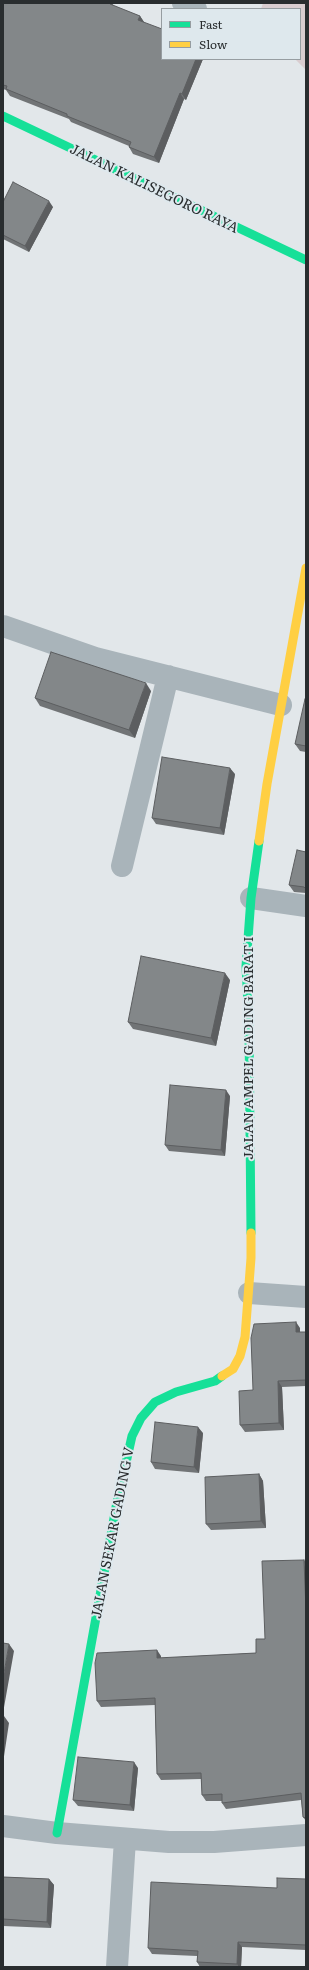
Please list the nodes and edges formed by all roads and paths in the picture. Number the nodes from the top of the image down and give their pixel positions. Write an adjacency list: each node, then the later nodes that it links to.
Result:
1 (183, 3): 2 (street)
2 (194, 8)
3 (3, 116): 4 (street, JALAN KALISEGORO RAYA)
4 (306, 260)
5 (306, 568): 8 (street, JALAN AMPEL GADING BARAT I)
6 (3, 626): 7 (street)
7 (168, 676): 8 (street); 9 (street)
8 (281, 705): 10 (street, JALAN AMPEL GADING BARAT I)
9 (122, 866)
10 (251, 898): 11 (street); 12 (street, JALAN AMPEL GADING BARAT I)
11 (306, 906)
12 (249, 1293): 13 (street); 15 (street, JALAN SEKAR GADING V)
13 (306, 1297)
14 (3, 1826): 15 (street)
15 (57, 1833): 17 (street)
16 (306, 1835): 17 (street)
17 (124, 1839): 18 (street)
18 (116, 1967)

